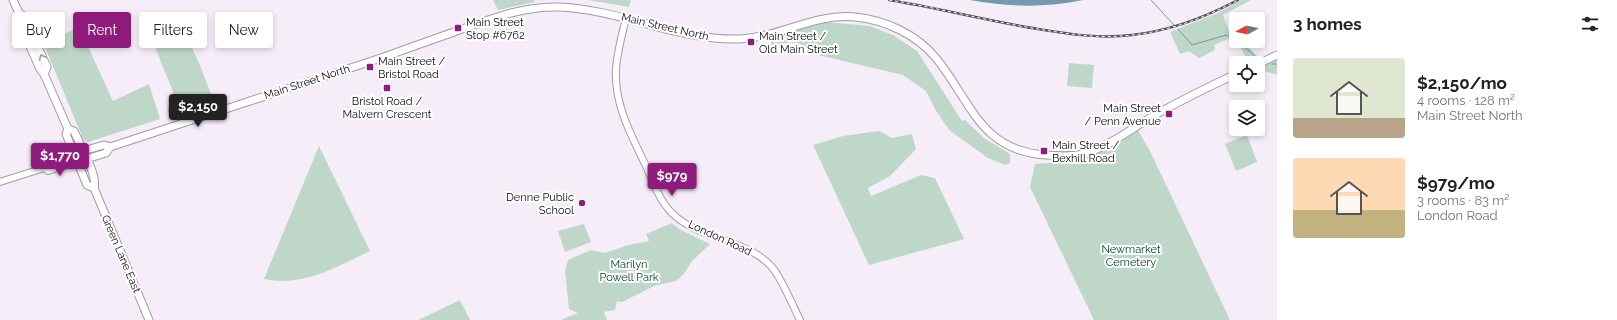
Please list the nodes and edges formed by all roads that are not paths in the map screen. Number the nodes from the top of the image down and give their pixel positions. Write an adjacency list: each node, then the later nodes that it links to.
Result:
1 (13, 0): 6 (main road, Green Lane East)
2 (626, 18): 5 (main road, Main Street North); 7 (main road, Main Street North); 16 (street, London Road)
3 (1277, 55): 4 (main road)
4 (1265, 61)
5 (1229, 78)
6 (68, 129): 8 (main road, Green Lane East); 9 (main road, Green Lane East)
7 (110, 147): 8 (main road, Main Street North); 10 (main road, Main Street North)
8 (83, 151): 9 (street); 10 (main road, Green Lane East)
9 (75, 154): 11 (main road, Green Lane East); 12 (street)
10 (86, 159): 11 (street); 14 (main road, Green Lane East)
11 (78, 162): 12 (street); 14 (main road, Green Lane East)
12 (44, 168): 13 (street)
13 (0, 182)
14 (94, 188): 15 (main road, Green Lane East)
15 (149, 320)
16 (800, 320)

